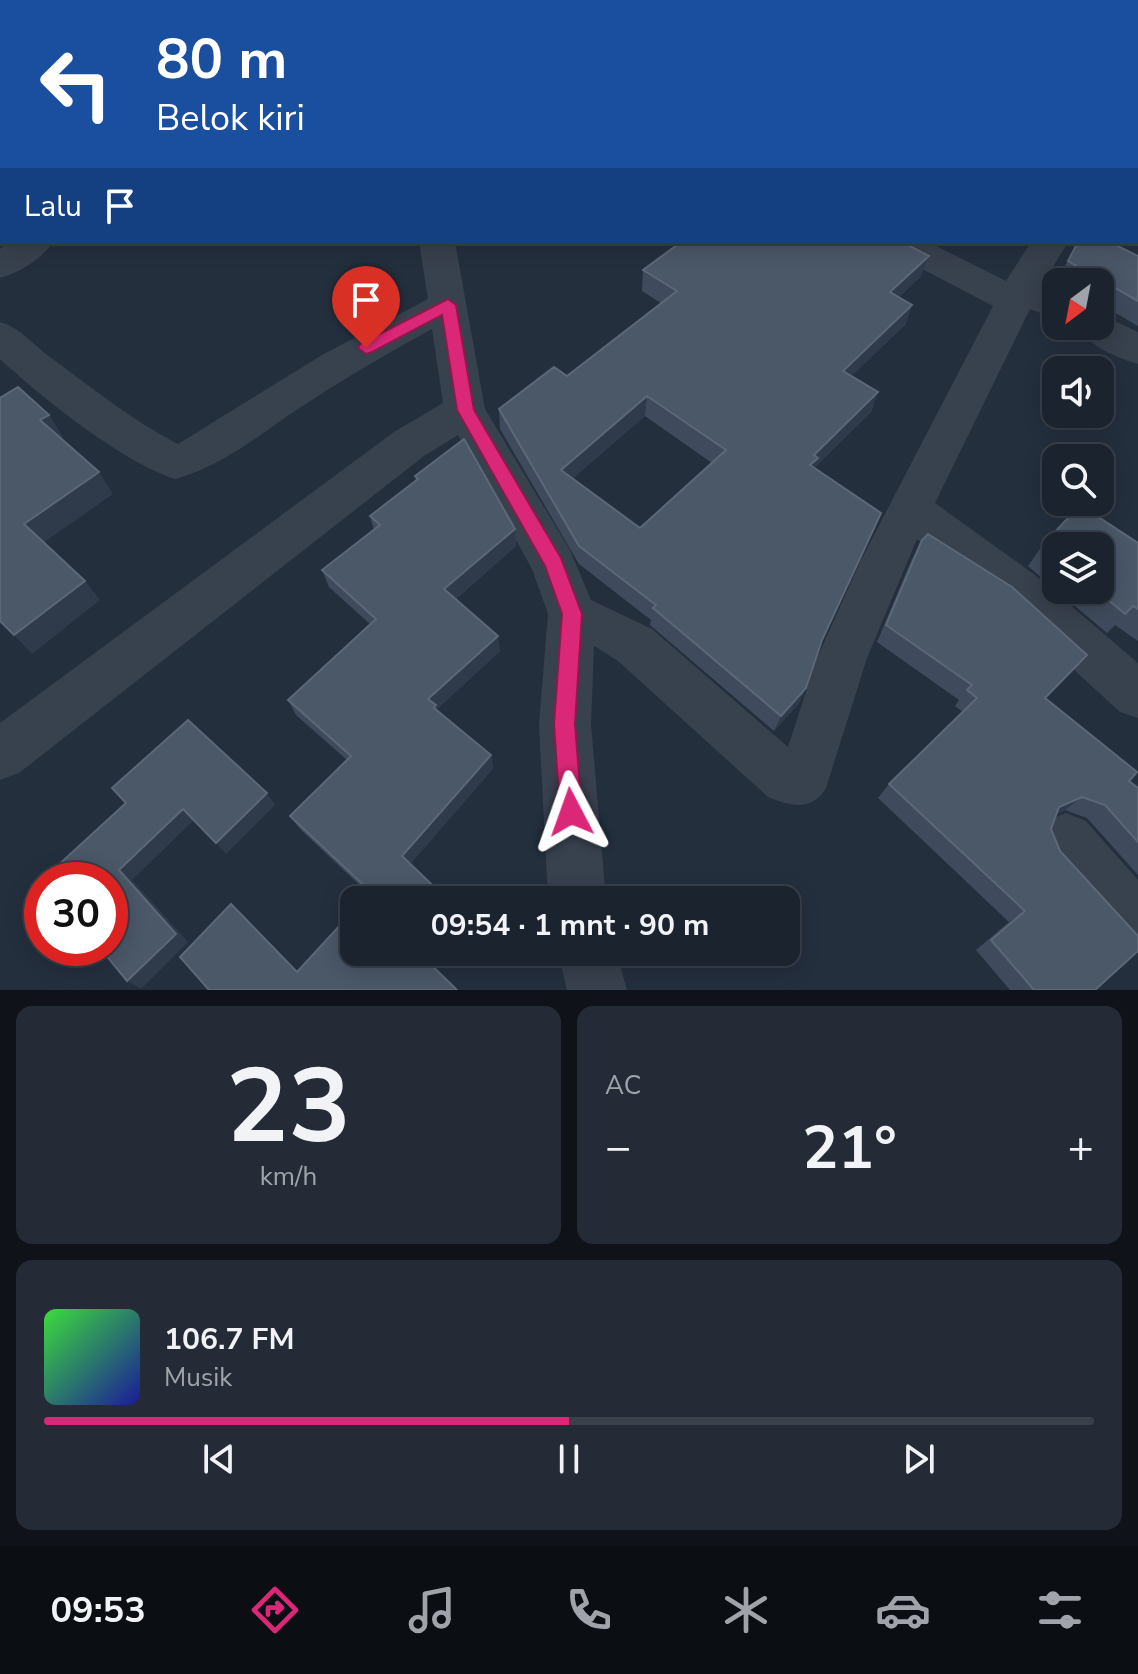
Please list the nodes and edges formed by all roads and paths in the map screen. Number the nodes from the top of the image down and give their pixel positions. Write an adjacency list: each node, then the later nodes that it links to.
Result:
1 (32, 244): 5 (street)
2 (437, 244): 7 (street)
3 (904, 244): 6 (street)
4 (1049, 244): 6 (street)
5 (0, 266)
6 (1031, 298): 12 (street)
7 (448, 305): 8 (street); 11 (street)
8 (0, 336)
9 (1114, 337): 10 (street)
10 (1138, 350)
11 (465, 410): 13 (street); 15 (street)
12 (910, 509): 13 (street); 14 (street)
13 (572, 614): 17 (street)
14 (1138, 695)
15 (0, 755)
16 (1066, 841): 18 (street)
17 (576, 886)
18 (1138, 923)
19 (591, 966): 20 (street)
20 (597, 990)

